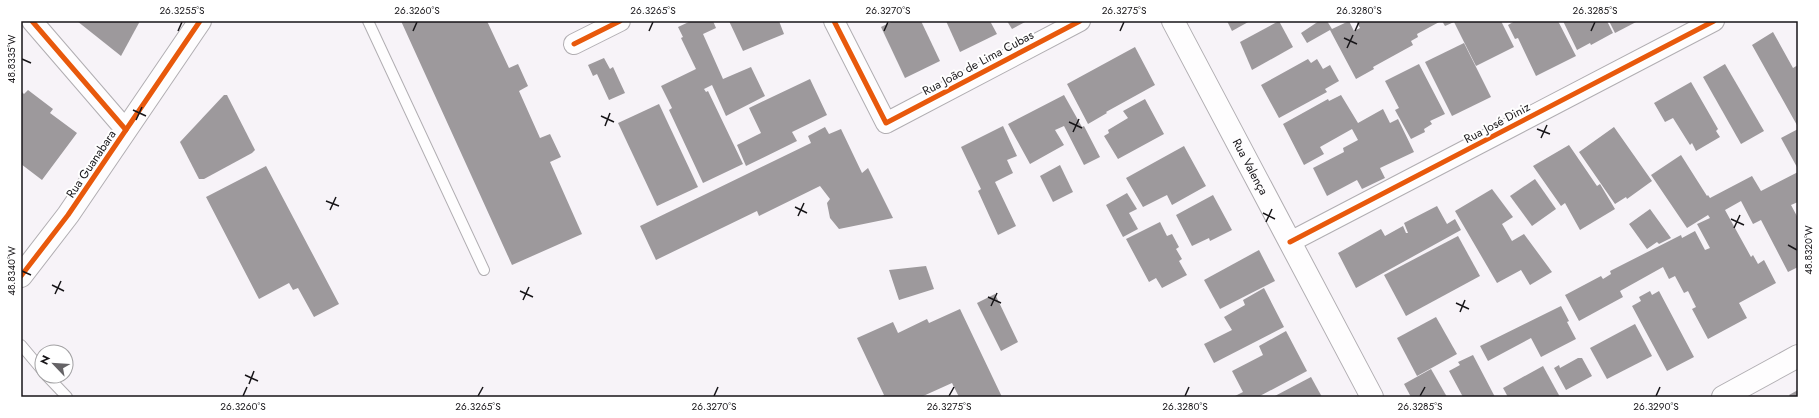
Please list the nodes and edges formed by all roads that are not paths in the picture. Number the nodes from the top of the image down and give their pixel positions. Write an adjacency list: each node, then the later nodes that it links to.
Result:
1 (32, 21): 10 (street)
2 (200, 21): 10 (main road, Rua Guanabara)
3 (368, 21): 12 (lane)
4 (620, 21): 9 (street)
5 (834, 21): 6 (street, Rua João de Lima Cubas)
6 (1080, 21)
7 (1173, 21): 11 (main road, Rua Valença)
8 (1714, 21): 11 (street, Rua José Diniz)
9 (574, 44)
10 (126, 130): 13 (main road, Rua Guanabara)
11 (1290, 242): 19 (main road, Rua Valença)
12 (484, 270)
13 (21, 276)
14 (21, 345): 16 (lane)
15 (1798, 356): 20 (main road)
16 (34, 360)
17 (55, 384): 18 (lane)
18 (67, 397)
19 (1372, 397)
20 (1723, 397)

